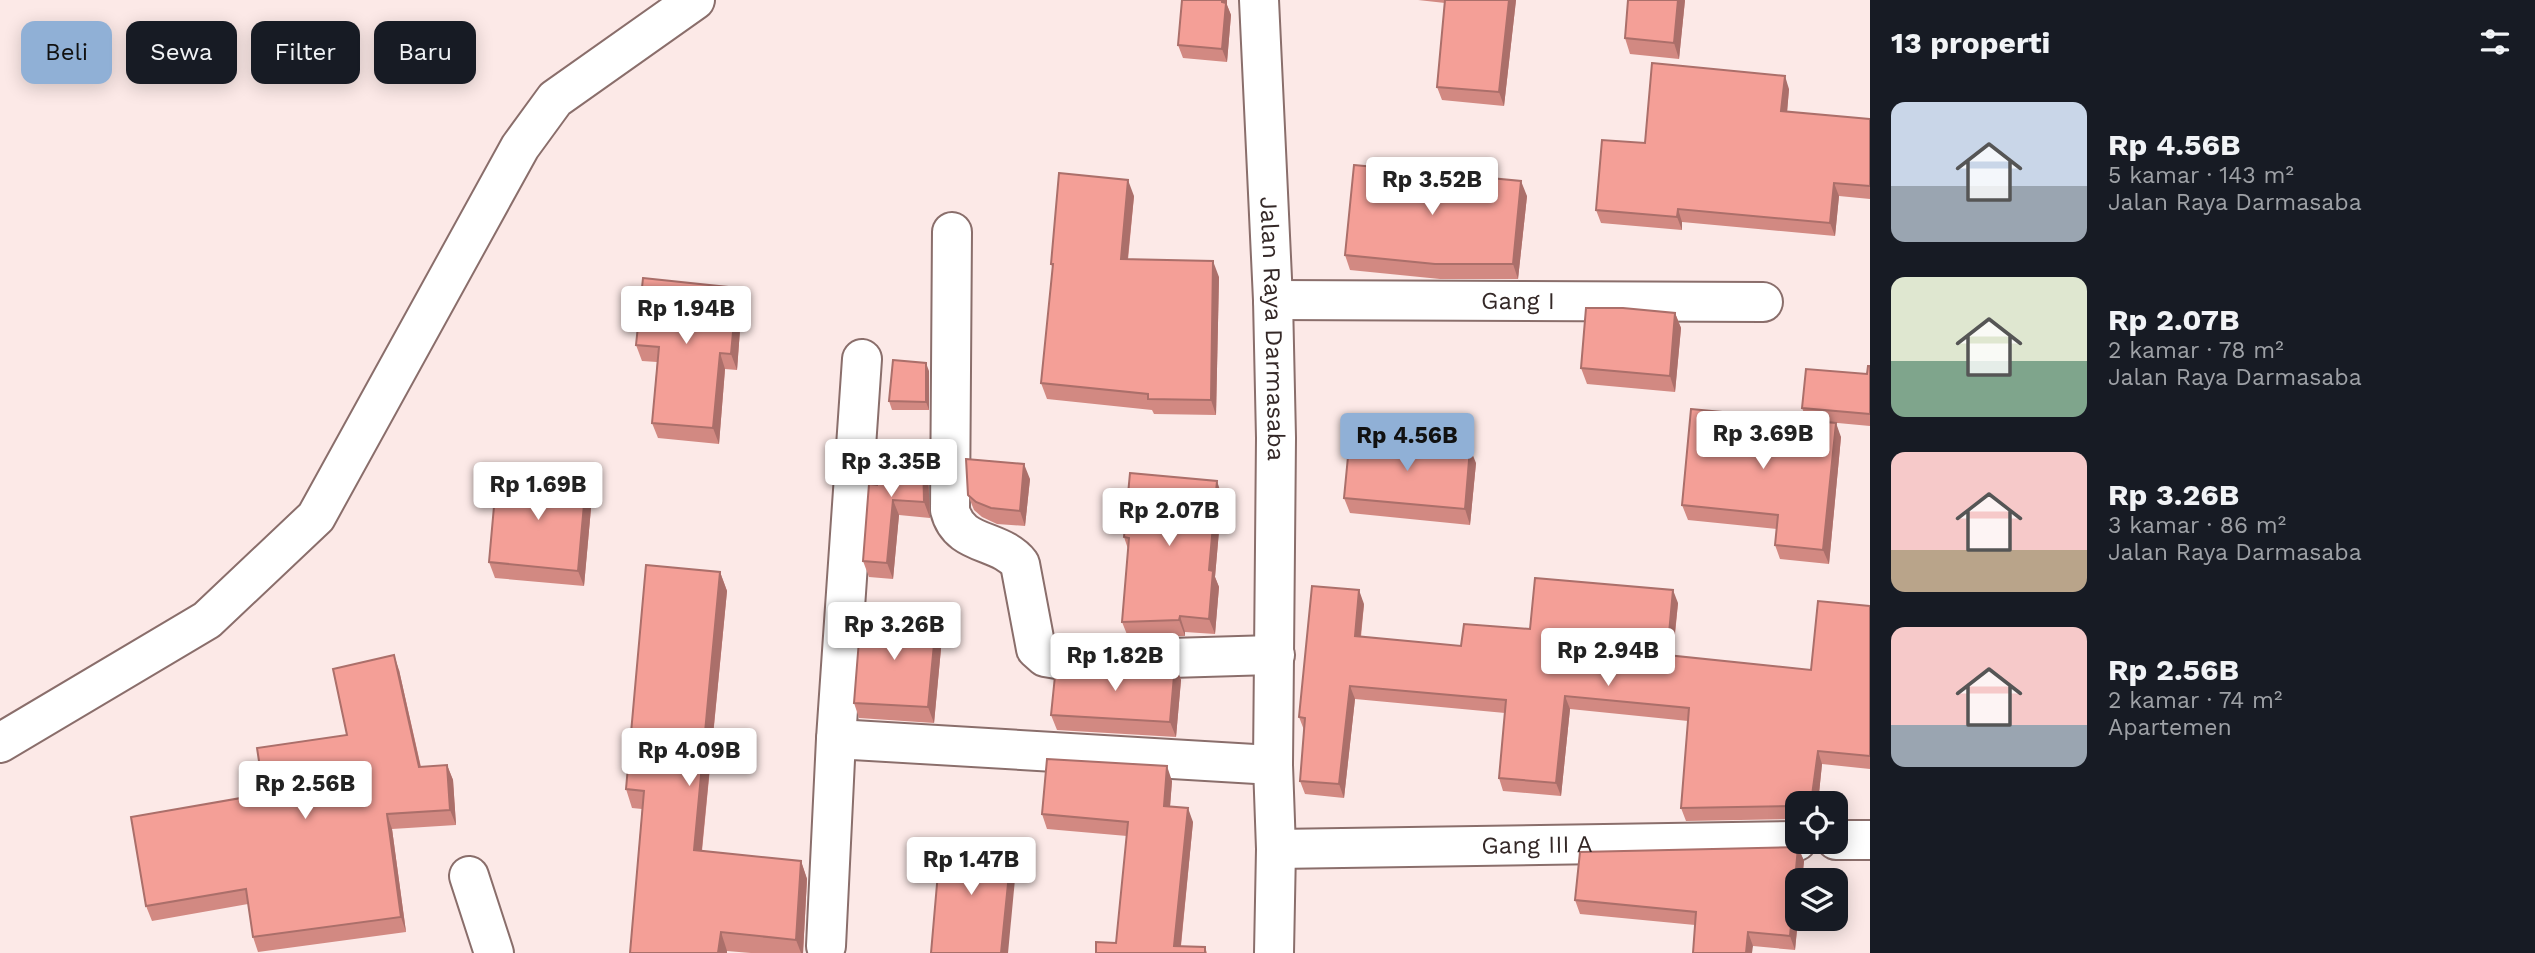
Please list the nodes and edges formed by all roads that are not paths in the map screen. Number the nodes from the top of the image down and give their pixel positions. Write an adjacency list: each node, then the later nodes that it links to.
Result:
1 (695, 0): 9 (street)
2 (1259, 0): 4 (street, Jalan Raya Darmasaba)
3 (951, 232): 7 (street)
4 (1273, 300): 5 (street, Gang I); 7 (street, Jalan Raya Darmasaba)
5 (1763, 302)
6 (862, 359): 8 (street)
7 (1275, 655): 10 (street, Jalan Raya Darmasaba)
8 (836, 739): 10 (street); 16 (street)
9 (0, 743)
10 (1273, 765): 14 (street, Jalan Raya Darmasaba)
11 (1848, 840): 12 (street)
12 (1870, 840)
13 (1785, 841): 14 (street, Gang III A)
14 (1276, 849): 18 (street, Jalan Raya Darmasaba)
15 (469, 876): 17 (street)
16 (826, 946)
17 (494, 953)
18 (1274, 953)

